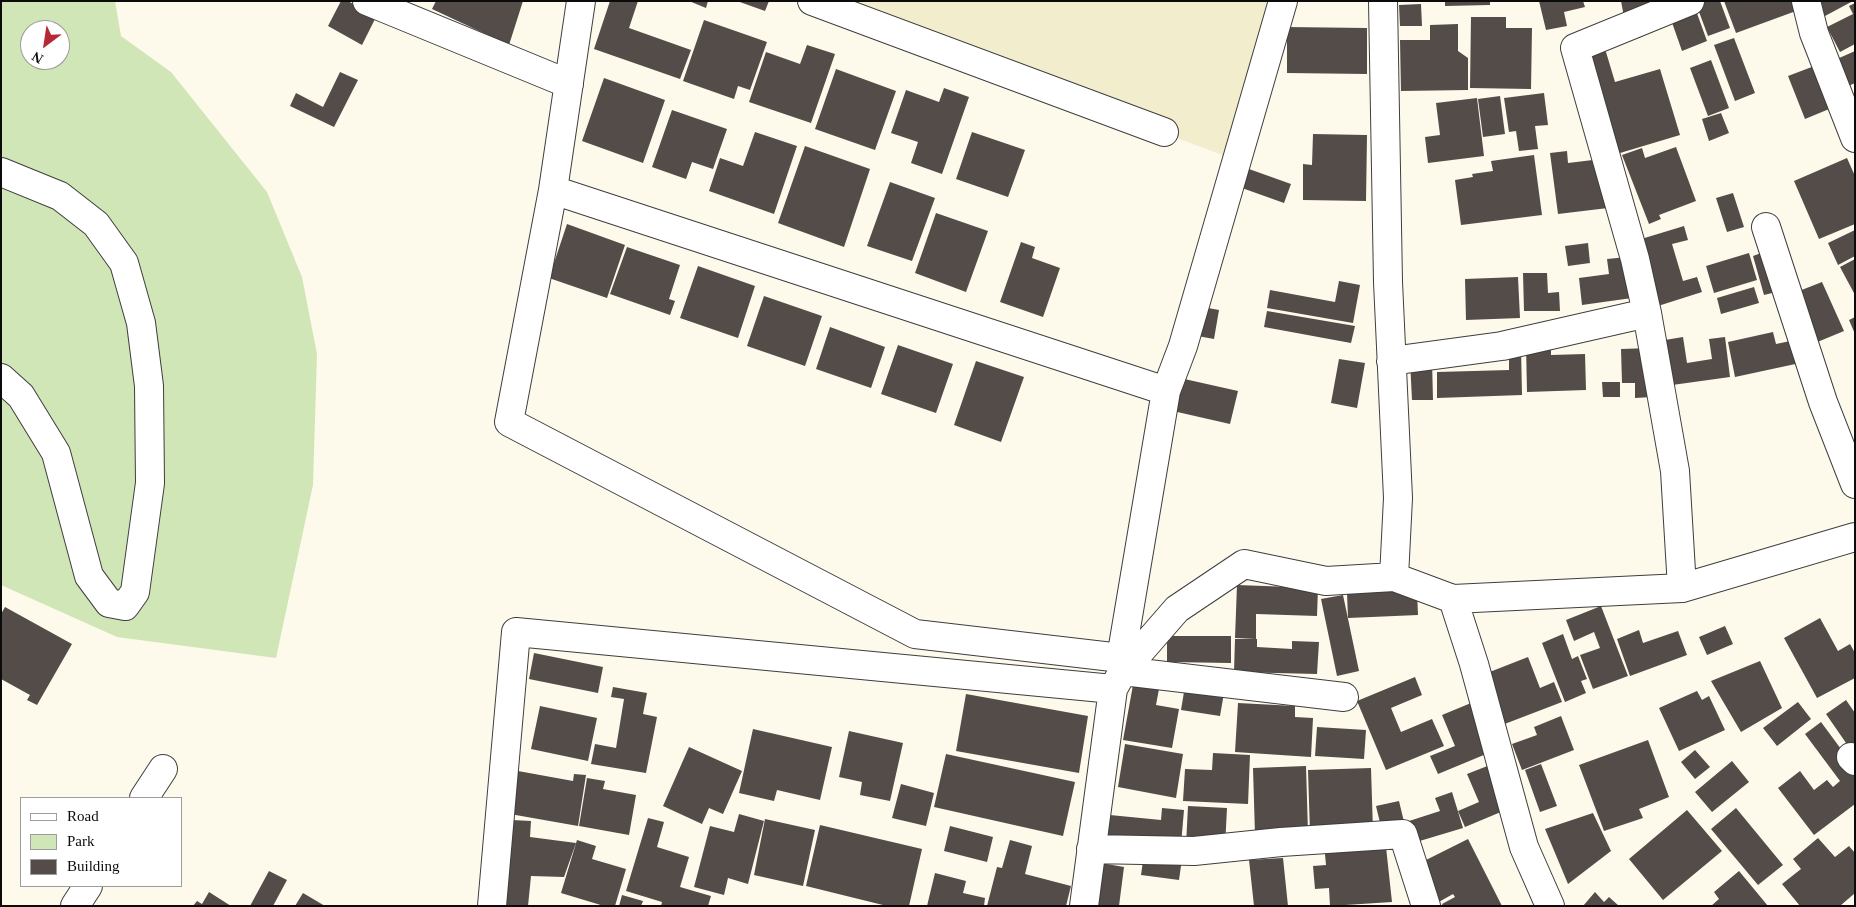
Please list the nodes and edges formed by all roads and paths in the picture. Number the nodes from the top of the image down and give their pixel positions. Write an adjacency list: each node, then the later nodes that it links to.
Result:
1 (368, 1): 8 (street)
2 (581, 1): 8 (street)
3 (812, 1): 9 (street)
4 (1283, 1): 17 (street)
5 (1383, 1): 15 (street)
6 (1690, 1): 14 (street)
7 (1806, 1): 10 (street)
8 (569, 84): 12 (street)
9 (1164, 132)
10 (1855, 138)
11 (1, 172): 16 (street)
12 (553, 190): 17 (street); 23 (street)
13 (1766, 227): 18 (street)
14 (1647, 313): 15 (street); 21 (street)
15 (1392, 361): 20 (street)
16 (1, 378)
17 (1166, 390): 23 (street)
18 (1855, 484)
19 (1855, 537): 21 (street)
20 (1394, 577): 22 (street); 23 (street)
21 (1682, 588): 22 (street)
22 (1453, 599): 33 (street)
23 (1119, 673): 24 (street); 27 (street); 30 (street)
24 (1344, 696)
25 (163, 769): 26 (street)
26 (145, 797)
27 (1091, 849): 31 (street); 32 (street)
28 (87, 887): 29 (street)
29 (75, 906)
30 (492, 906)
31 (1084, 906)
32 (1426, 906)
33 (1550, 906)

